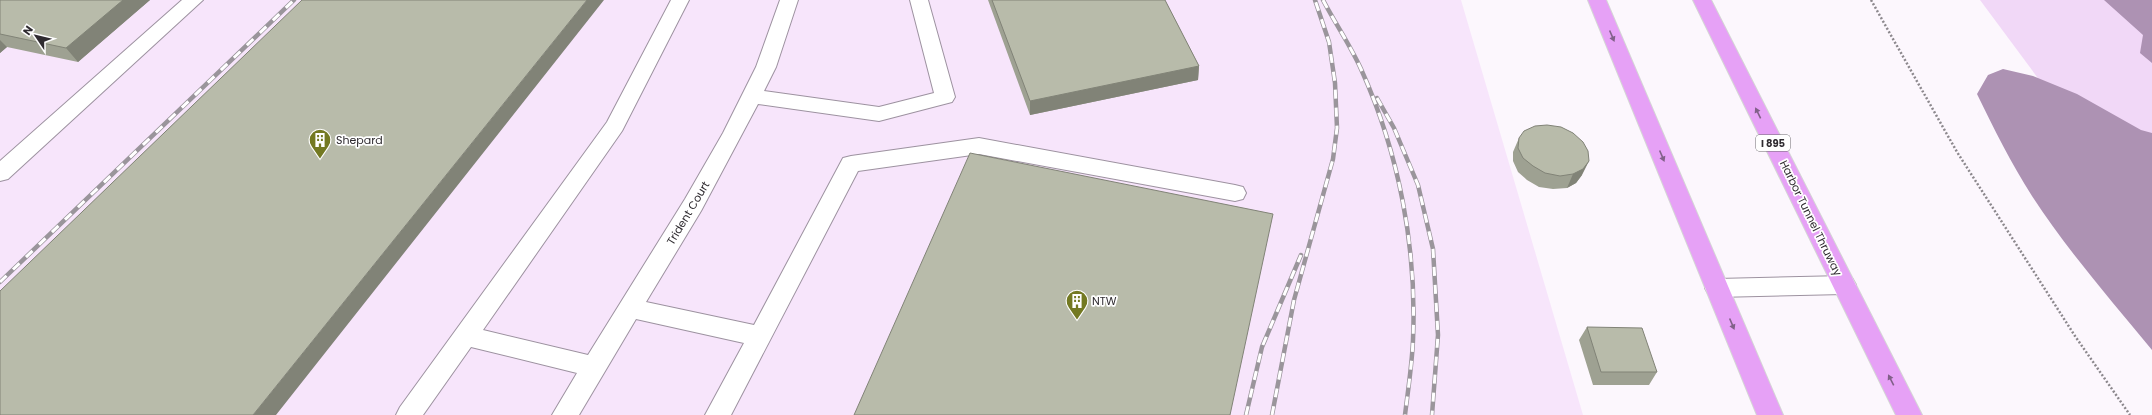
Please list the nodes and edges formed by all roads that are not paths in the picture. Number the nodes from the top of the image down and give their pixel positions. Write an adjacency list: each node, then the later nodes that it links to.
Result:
1 (194, 0): 8 (street)
2 (680, 0): 13 (street)
3 (789, 0): 7 (street, Trident Court)
4 (919, 0): 7 (street)
5 (1597, 0): 11 (highway, one-way to 11)
6 (1702, 0): 10 (highway, Harbor Tunnel Thruway / I 895, one-way to 6)
7 (752, 96): 12 (street, Trident Court)
8 (0, 173)
9 (1235, 193): 14 (street)
10 (1844, 285): 11 (street); 20 (highway, Harbor Tunnel Thruway / I 895, one-way to 10)
11 (1717, 288): 19 (highway, one-way to 19)
12 (630, 308): 14 (street); 15 (street, Trident Court)
13 (465, 336): 15 (street); 16 (street)
14 (760, 336): 18 (street)
15 (594, 367): 17 (street, Trident Court)
16 (409, 415)
17 (565, 415)
18 (718, 415)
19 (1770, 415)
20 (1909, 415)

